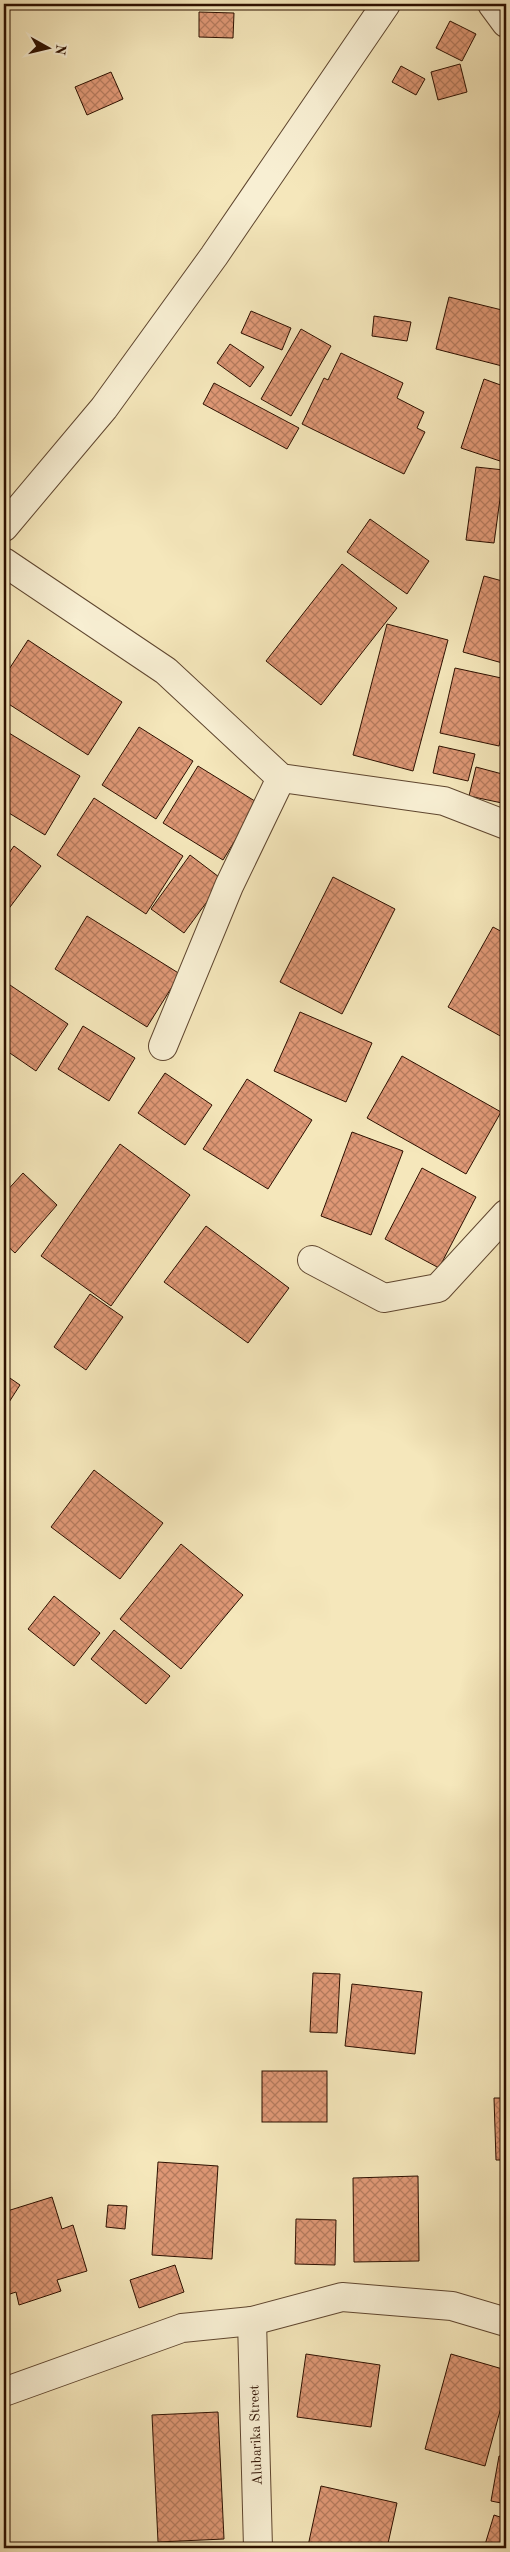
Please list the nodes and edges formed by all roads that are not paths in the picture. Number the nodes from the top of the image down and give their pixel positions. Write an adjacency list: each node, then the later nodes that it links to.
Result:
1 (386, 4): 4 (street)
2 (492, 4): 3 (street)
3 (506, 23)
4 (4, 527)
5 (4, 562): 6 (street)
6 (280, 778): 7 (street); 8 (street)
7 (506, 825)
8 (163, 1046)
9 (506, 1214): 10 (street)
10 (312, 1260)
11 (252, 2321): 12 (street); 13 (street); 14 (street, Alubarika Street)
12 (506, 2322)
13 (4, 2392)
14 (258, 2548)

